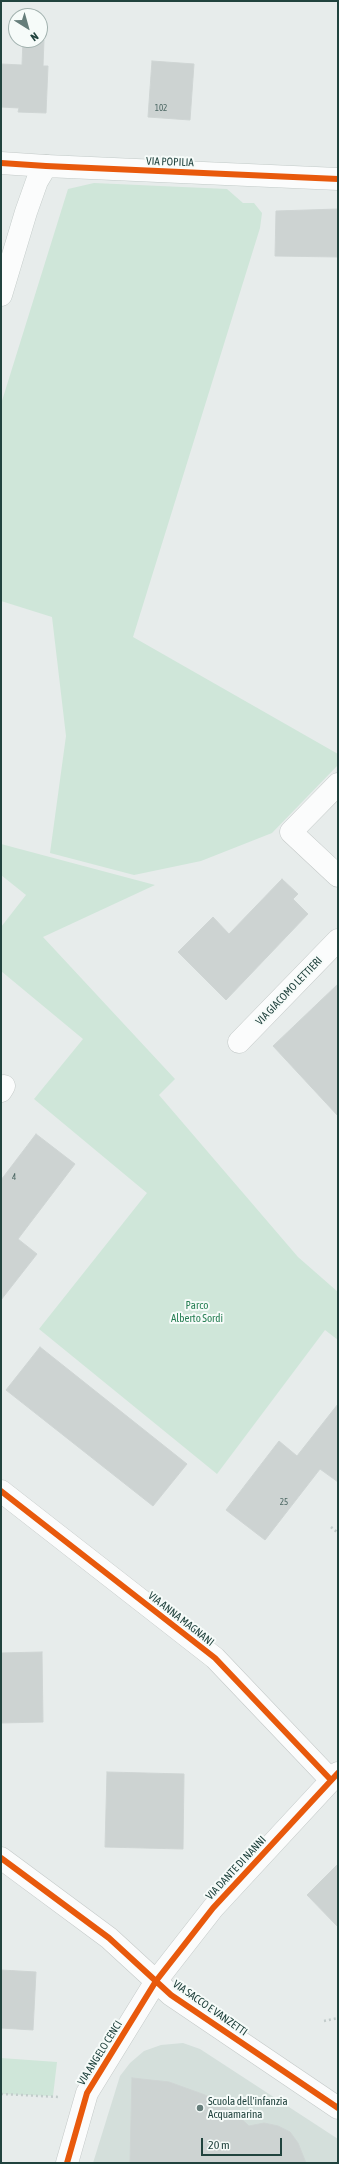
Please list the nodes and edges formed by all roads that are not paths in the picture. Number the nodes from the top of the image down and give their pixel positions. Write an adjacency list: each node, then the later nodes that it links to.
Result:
1 (1, 163): 2 (street, VIA POPILIA)
2 (46, 166): 3 (street, VIA POPILIA); 4 (street)
3 (338, 179)
4 (1, 295)
5 (338, 784): 6 (street)
6 (338, 876)
7 (338, 940): 8 (street, VIA GIACOMO LETTIERI)
8 (239, 1042)
9 (1, 1491): 10 (street, VIA ANNA MAGNANI)
10 (335, 1777): 12 (street, VIA DANTE DI NANNI)
11 (1, 1858): 12 (street, VIA SACCO E VANZETTI)
12 (156, 1981): 13 (street, VIA SACCO E VANZETTI); 14 (street, VIA ANGELO CENCI)
13 (338, 2108)
14 (67, 2163)

